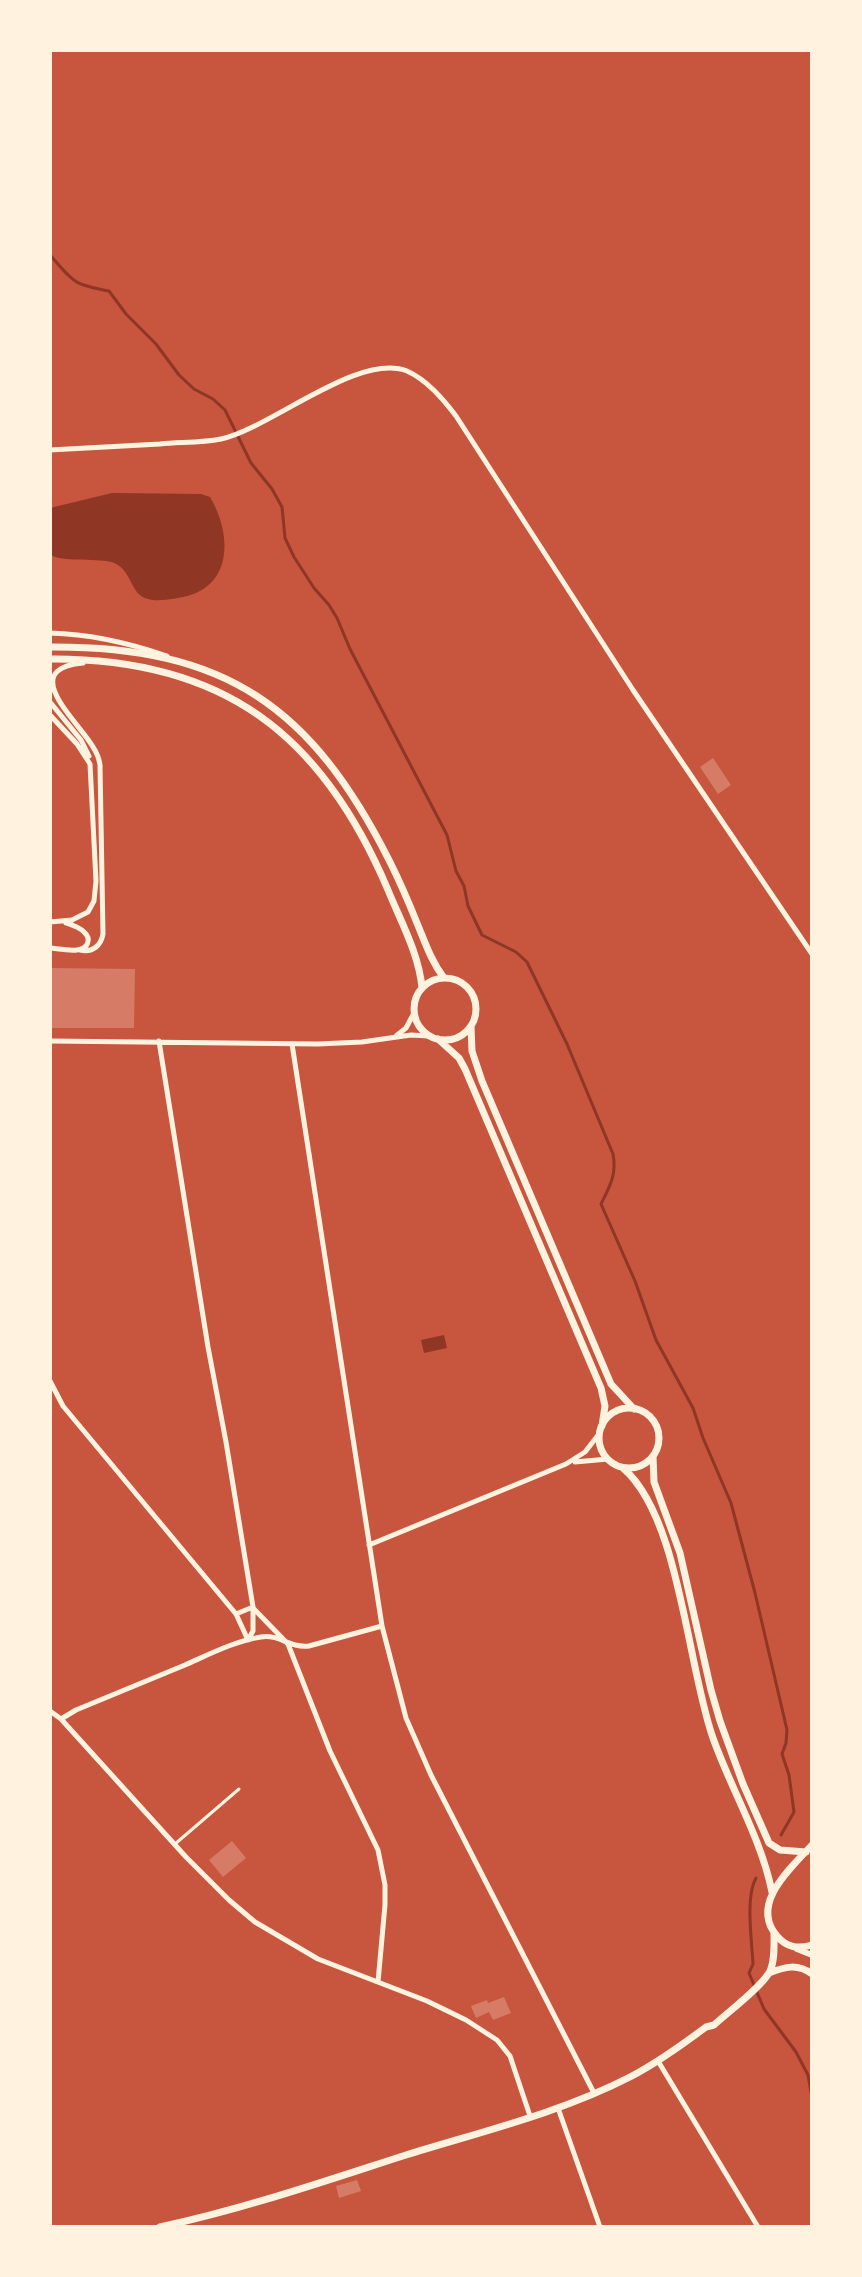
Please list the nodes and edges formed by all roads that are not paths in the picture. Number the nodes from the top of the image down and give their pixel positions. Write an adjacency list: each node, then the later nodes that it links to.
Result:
1 (50, 450): 14 (street)
2 (50, 633): 6 (street)
3 (50, 647): 6 (main road)
4 (50, 659): 5 (main road)
5 (105, 662): 13 (street); 16 (main road)
6 (198, 667): 15 (main road)
7 (50, 702): 9 (street)
8 (50, 715): 9 (street)
9 (90, 764): 10 (street)
10 (63, 921): 11 (street); 13 (street)
11 (50, 922)
12 (50, 948): 13 (street)
13 (80, 950)
14 (812, 954)
15 (444, 978): 16 (main road); 18 (main road)
16 (422, 988): 17 (main road)
17 (414, 1013): 19 (street); 20 (main road)
18 (471, 1027): 20 (main road); 25 (main road)
19 (395, 1037): 20 (street); 23 (street)
20 (433, 1038): 26 (main road)
21 (50, 1041): 22 (street)
22 (159, 1041): 23 (street); 32 (street)
23 (292, 1044): 31 (street)
24 (50, 1381): 33 (street)
25 (634, 1409): 26 (main road); 27 (main road)
26 (600, 1430): 28 (main road); 29 (street)
27 (653, 1456): 30 (main road); 41 (main road)
28 (608, 1459): 29 (street); 30 (main road)
29 (566, 1464): 31 (street)
30 (623, 1468): 42 (main road)
31 (369, 1545): 34 (street)
32 (253, 1607): 33 (street); 35 (street); 36 (street)
33 (236, 1614): 35 (street)
34 (382, 1626): 36 (street); 51 (street)
35 (248, 1640): 36 (street); 38 (street)
36 (288, 1644): 49 (street)
37 (50, 1711): 38 (street)
38 (61, 1719): 40 (street)
39 (239, 1789): 40 (lane)
40 (174, 1845): 49 (street)
41 (809, 1848): 42 (main road)
42 (772, 1892): 43 (main road)
43 (774, 1933): 45 (main road); 47 (main road)
44 (812, 1945): 45 (main road)
45 (794, 1947): 46 (street)
46 (812, 1955)
47 (769, 1973): 48 (main road); 50 (main road)
48 (812, 1974)
49 (378, 1982): 53 (street)
50 (657, 2060): 51 (main road); 56 (street)
51 (594, 2093): 52 (main road)
52 (557, 2107): 53 (main road); 55 (street)
53 (530, 2116): 54 (main road)
54 (160, 2227)
55 (600, 2227)
56 (758, 2227)

